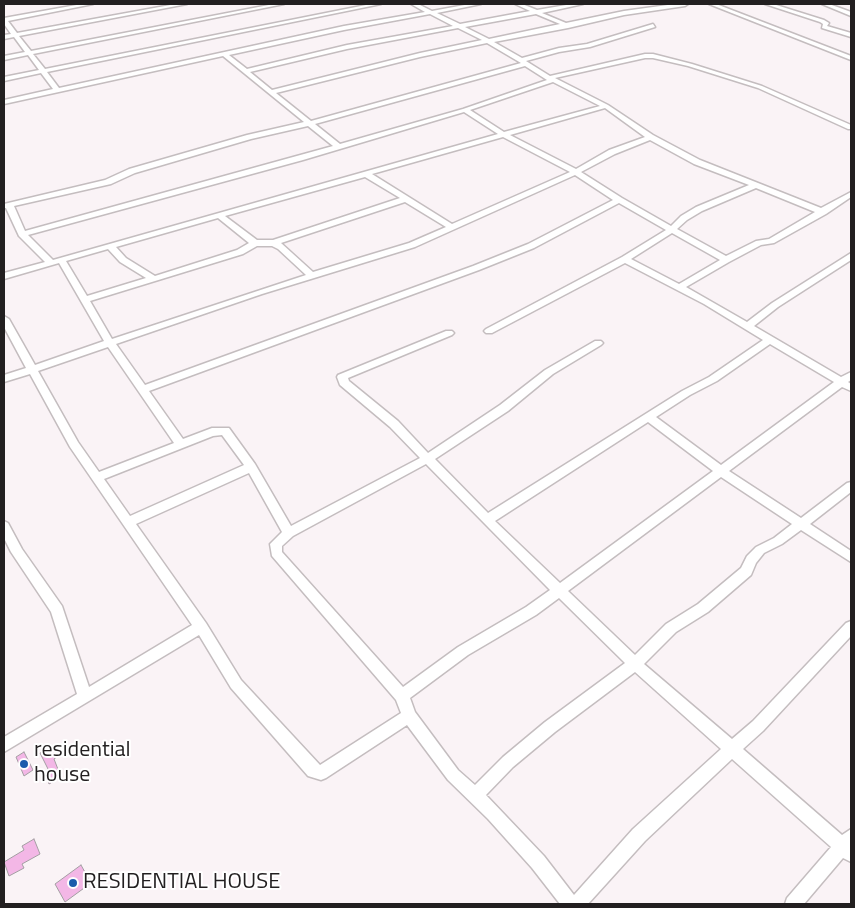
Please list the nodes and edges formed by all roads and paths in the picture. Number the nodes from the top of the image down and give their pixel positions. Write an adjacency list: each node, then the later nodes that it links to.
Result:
1 (90, 4): 25 (street)
2 (155, 4): 15 (street)
3 (184, 4): 15 (street)
4 (255, 4): 16 (street)
5 (281, 4): 16 (street)
6 (378, 4): 26 (street)
7 (414, 4): 21 (street)
8 (478, 4): 21 (street)
9 (518, 4): 18 (street)
10 (580, 4): 18 (street)
11 (685, 4): 29 (street)
12 (712, 4): 38 (street)
13 (768, 4): 32 (street)
14 (825, 4): 22 (street)
15 (162, 8): 20 (street); 31 (street)
16 (262, 8): 17 (street); 27 (street)
17 (269, 12)
18 (536, 12): 28 (street); 29 (street)
19 (4, 13): 25 (street)
20 (167, 13)
21 (432, 13): 28 (street); 36 (street)
22 (851, 14)
23 (277, 17): 26 (street)
24 (172, 18): 27 (street)
25 (4, 19): 31 (street)
26 (284, 21): 40 (street)
27 (178, 24): 35 (street)
28 (458, 26): 34 (street); 41 (street)
29 (568, 26): 34 (street)
30 (653, 26): 39 (street)
31 (15, 35): 33 (street); 35 (street)
32 (851, 35)
33 (4, 37)
34 (490, 42): 39 (street); 45 (street)
35 (29, 53): 37 (street); 40 (street)
36 (225, 55): 41 (street); 44 (street)
37 (4, 58)
38 (851, 58)
39 (522, 62): 43 (street); 49 (street)
40 (42, 71): 42 (street); 44 (street)
41 (244, 72): 45 (street)
42 (4, 79)
43 (551, 79): 47 (street); 48 (street); 50 (street)
44 (58, 92): 46 (street)
45 (271, 92): 49 (street)
46 (4, 102)
47 (606, 106): 51 (street); 52 (street)
48 (465, 110): 51 (street); 53 (street)
49 (309, 123): 53 (street); 60 (street)
50 (851, 128)
51 (502, 134): 54 (street); 55 (street)
52 (650, 137): 54 (street); 56 (street)
53 (338, 146): 65 (street)
54 (576, 172): 59 (street); 63 (street)
55 (366, 174): 58 (street); 62 (street)
56 (754, 186): 61 (street); 64 (street)
57 (851, 194): 61 (street)
58 (406, 199): 63 (street); 67 (street)
59 (619, 200): 64 (street); 88 (street)
60 (6, 205): 65 (street)
61 (823, 212): 71 (street)
62 (219, 215): 66 (street); 68 (street)
63 (453, 228): 73 (street)
64 (672, 230): 70 (street); 71 (street)
65 (22, 234): 72 (street)
66 (255, 243): 67 (street); 75 (street)
67 (274, 243): 73 (street)
68 (110, 246): 72 (street); 75 (street)
69 (851, 256): 79 (street)
70 (625, 259): 76 (street); 80 (street)
71 (726, 260): 76 (street)
72 (56, 261): 74 (street); 77 (street)
73 (311, 275): 83 (street)
74 (4, 276)
75 (154, 279): 77 (street)
76 (680, 287): 79 (street)
77 (85, 300): 83 (street)
78 (4, 319): 85 (street)
79 (747, 327): 82 (street)
80 (489, 331)
81 (449, 334): 91 (street)
82 (769, 340): 87 (street); 89 (street)
83 (110, 342): 85 (street); 88 (street)
84 (598, 343): 91 (street)
85 (31, 369): 86 (street); 94 (street)
86 (4, 379)
87 (848, 382): 93 (street)
88 (143, 389): 90 (street)
89 (650, 418): 93 (street); 96 (street)
90 (181, 444): 92 (street); 94 (street)
91 (427, 459): 96 (street); 100 (street)
92 (251, 467): 97 (street); 100 (street)
93 (722, 470): 98 (street); 102 (street)
94 (97, 478): 97 (street)
95 (851, 486): 98 (street)
96 (487, 520): 102 (street)
97 (128, 522): 103 (street)
98 (800, 522): 101 (street); 105 (street)
99 (4, 526): 106 (street)
100 (289, 534): 107 (street)
101 (851, 557)
102 (560, 590): 105 (street); 107 (street)
103 (201, 627): 106 (street); 108 (street)
104 (851, 627): 110 (street)
105 (635, 664): 110 (street); 111 (street)
106 (85, 696): 109 (street)
107 (402, 696): 108 (street)
108 (409, 716): 111 (street)
109 (4, 745)
110 (733, 749): 112 (street); 114 (street)
111 (474, 796): 113 (street)
112 (849, 846): 115 (street)
113 (570, 904)
114 (577, 904)
115 (793, 904)

